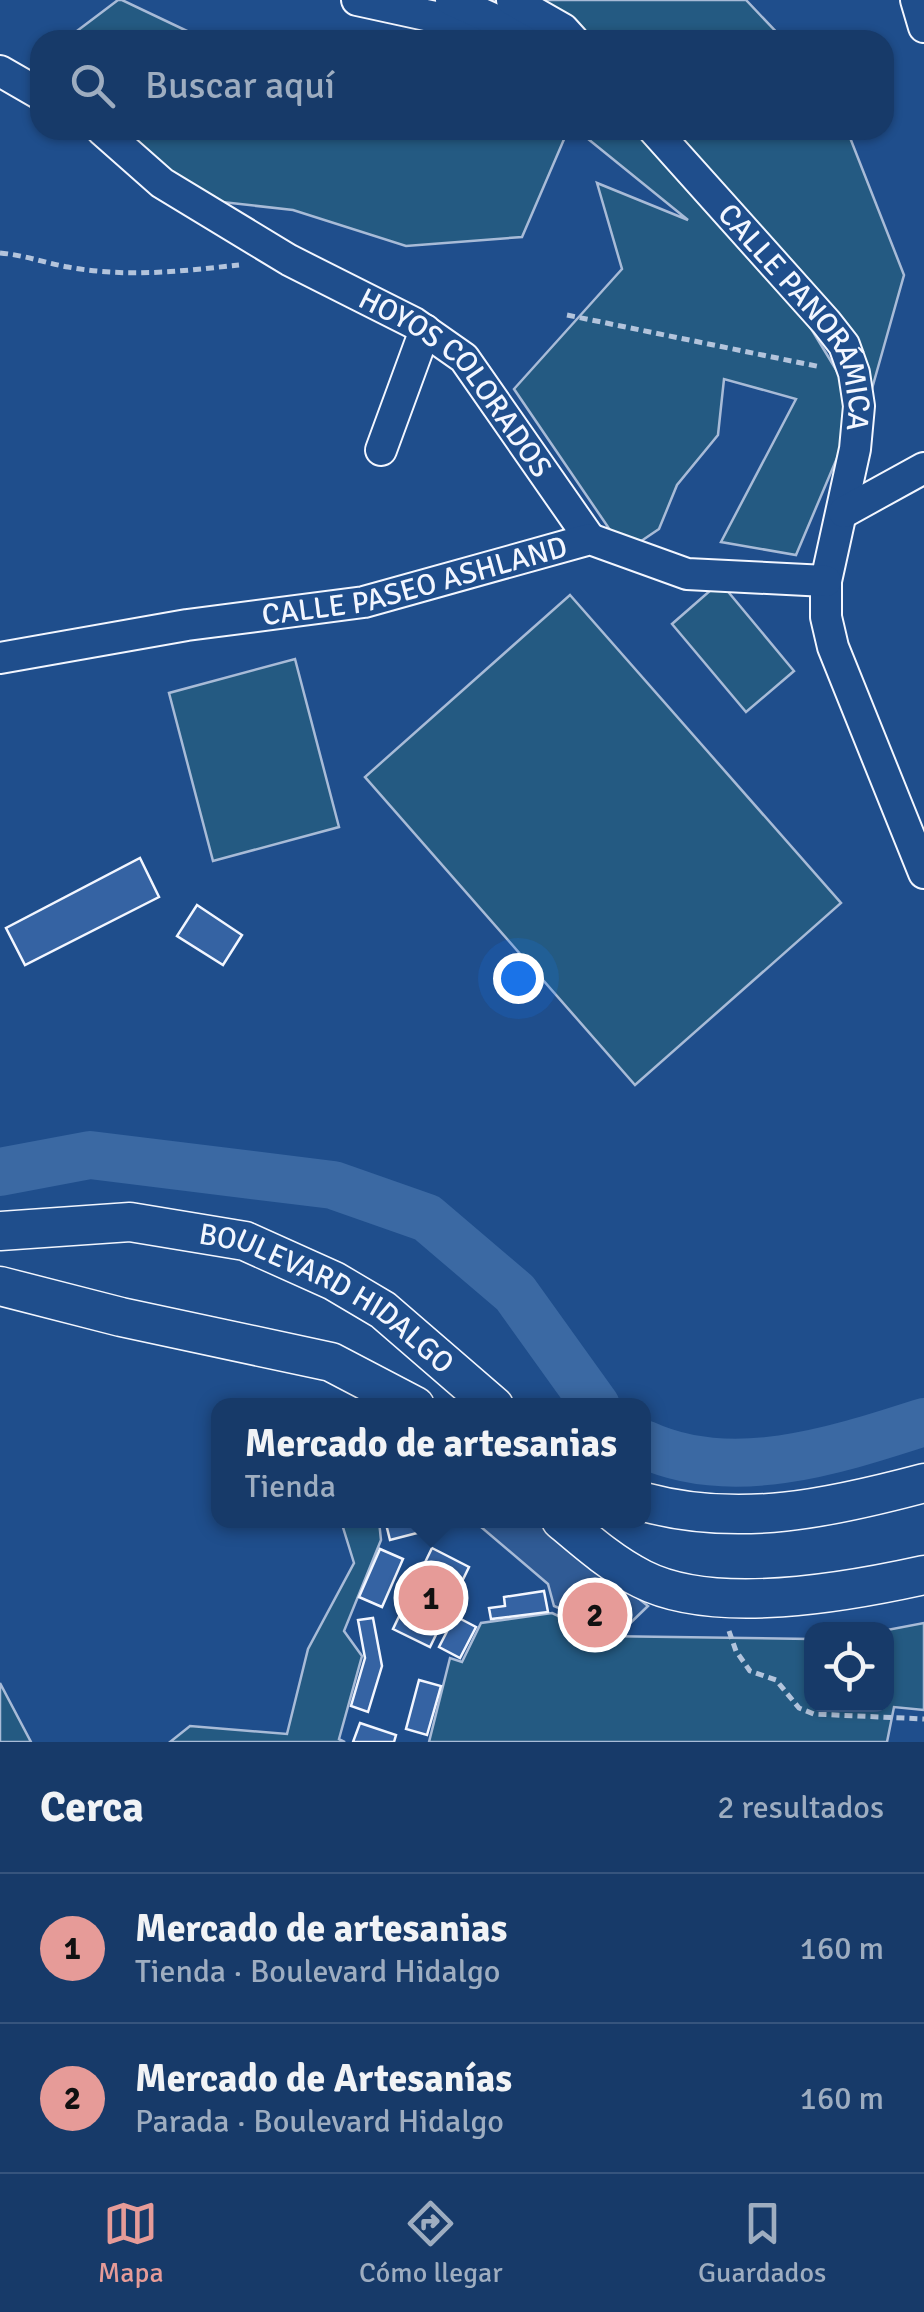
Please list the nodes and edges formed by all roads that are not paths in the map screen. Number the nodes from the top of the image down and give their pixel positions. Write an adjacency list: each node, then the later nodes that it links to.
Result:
1 (357, 0): 6 (street)
2 (450, 0): 7 (street)
3 (512, 0): 8 (street)
4 (916, 0): 5 (street)
5 (924, 27)
6 (466, 30)
7 (518, 30)
8 (565, 30)
9 (0, 71): 10 (street)
10 (30, 88)
11 (113, 140): 13 (street, HOYOS COLORADOS)
12 (663, 140): 16 (street, CALLE PANORÁMICA)
13 (425, 330): 14 (street); 17 (street, HOYOS COLORADOS)
14 (381, 450)
15 (924, 468): 16 (street)
16 (844, 512): 18 (street, CALLE PANORÁMICA)
17 (590, 539): 18 (street, CALLE PASEO ASHLAND); 19 (street, CALLE PASEO ASHLAND)
18 (826, 581): 20 (street, CALLE PANORÁMICA)
19 (0, 658)
20 (924, 874)
21 (0, 1231): 24 (main road, BOULEVARD HIDALGO)
22 (0, 1286): 23 (main road, BOULEVARD HIDALGO)
23 (399, 1398)
24 (485, 1398)
25 (924, 1483): 26 (main road)
26 (651, 1504)
27 (571, 1528): 28 (main road)
28 (924, 1576)

